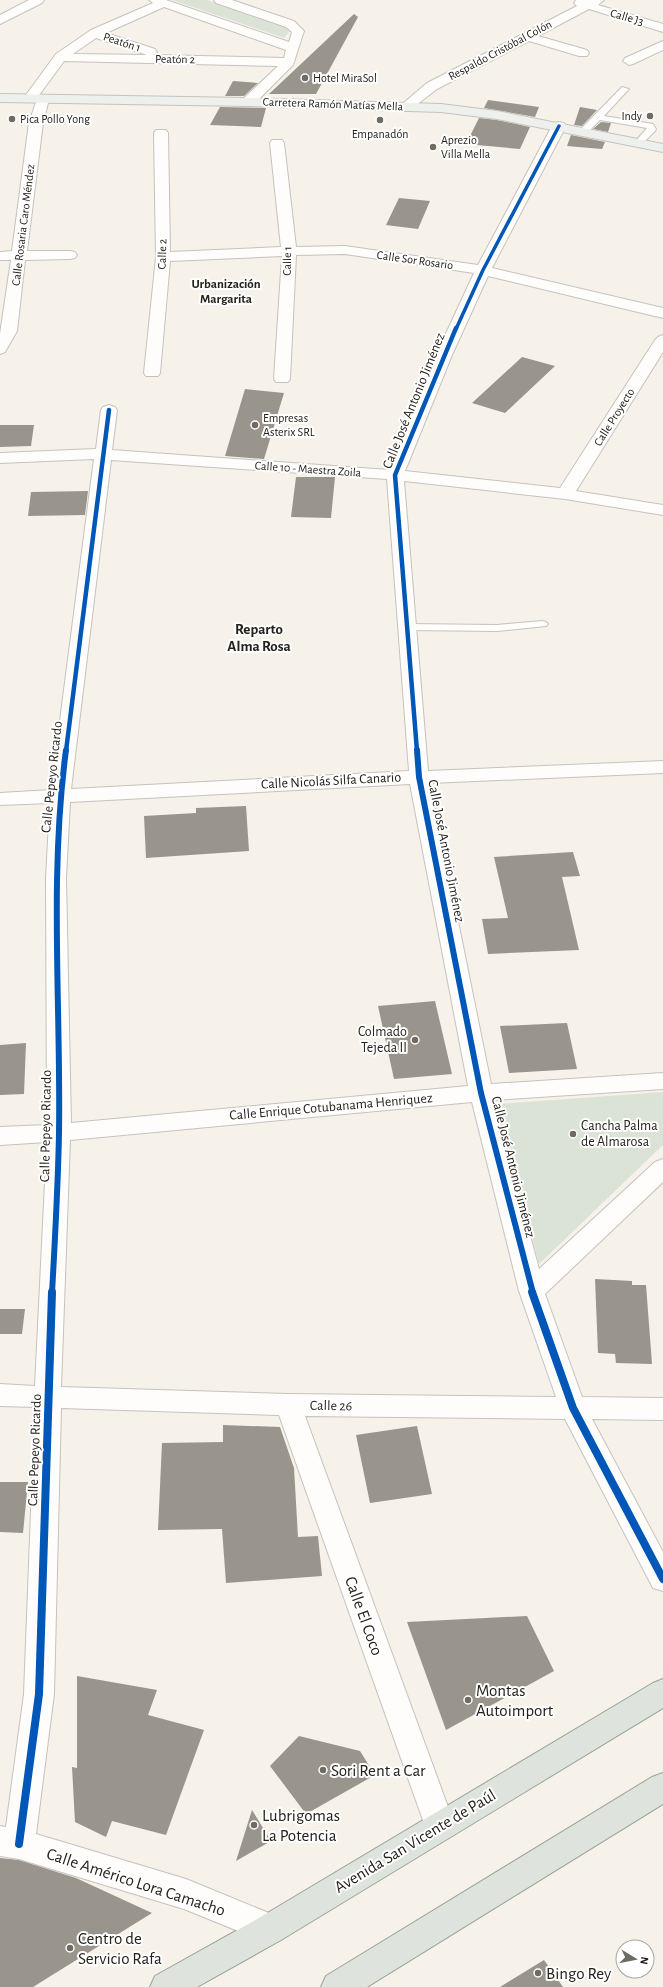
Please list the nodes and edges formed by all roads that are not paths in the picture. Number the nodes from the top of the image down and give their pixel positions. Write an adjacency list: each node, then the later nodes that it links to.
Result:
1 (38, 0): 6 (street)
2 (220, 0): 11 (street)
3 (568, 0): 5 (street, Calle J3)
4 (159, 1): 8 (street); 11 (street)
5 (593, 3): 7 (street, Calle J3); 9 (street, Respaldo Cristóbal Colón)
6 (0, 20)
7 (663, 28)
8 (95, 33): 13 (street); 14 (street, Peatón 1)
9 (526, 36): 12 (street); 21 (street, Respaldo Cristóbal Colón)
10 (663, 45): 15 (street)
11 (293, 48): 16 (street)
12 (583, 53)
13 (60, 57): 14 (street, Peatón 2); 19 (street)
14 (172, 59): 16 (street, Peatón 2)
15 (629, 61)
16 (290, 62): 20 (street)
17 (625, 89): 22 (lane)
18 (0, 98): 19 (main road, Carretera Ramón Matías Mella)
19 (36, 99): 20 (main road, Carretera Ramón Matías Mella); 32 (street, Calle Rosaria Caro Méndez)
20 (248, 102): 21 (main road, Carretera Ramón Matías Mella)
21 (406, 106): 23 (main road, Carretera Ramón Matías Mella)
22 (598, 117): 24 (lane); 27 (lane)
23 (559, 126): 24 (main road, Carretera Ramón Matías Mella); 34 (street, Calle José Antonio Jiménez)
24 (584, 131): 27 (main road, Carretera Ramón Matías Mella)
25 (161, 134): 33 (street, Calle 2)
26 (277, 143): 29 (street, Calle 1)
27 (638, 143): 28 (main road, Carretera Ramón Matías Mella)
28 (663, 148)
29 (289, 251): 33 (street, Calle Sor Rosario); 34 (street, Calle Sor Rosario); 39 (street, Calle 1)
30 (70, 255): 32 (street)
31 (0, 256): 32 (street)
32 (19, 256): 37 (street, Calle Rosaria Caro Méndez)
33 (163, 257): 38 (street, Calle 2)
34 (483, 270): 35 (street, Calle Sor Rosario); 43 (street, Calle José Antonio Jiménez)
35 (663, 313)
36 (663, 340): 44 (street, Calle Proyecto)
37 (0, 349)
38 (152, 373)
39 (282, 379)
40 (109, 410): 41 (street, Calle Pepeyo Ricardo)
41 (104, 454): 42 (street, Calle 10 - Maestra Zoila); 43 (street, Calle 10 - Maestra Zoila); 50 (street, Calle Pepeyo Ricardo)
42 (0, 458)
43 (395, 475): 44 (street, Calle 10 - Maestra Zoila); 47 (street, Calle José Antonio Jiménez)
44 (565, 494): 45 (street, Calle 10 - Maestra Zoila)
45 (663, 510)
46 (542, 624): 47 (lane)
47 (407, 626): 49 (street, Calle José Antonio Jiménez)
48 (663, 767): 49 (street, Calle Nicolás Silfa Canario)
49 (419, 777): 50 (street, Calle Nicolás Silfa Canario); 53 (street, Calle José Antonio Jiménez)
50 (60, 795): 51 (street, Calle Nicolás Silfa Canario); 54 (street, Calle Pepeyo Ricardo)
51 (0, 800)
52 (663, 1081): 53 (street, Calle Enrique Cotubanama Henriquez)
53 (482, 1093): 54 (street, Calle Enrique Cotubanama Henriquez); 57 (street, Calle José Antonio Jiménez)
54 (60, 1133): 55 (street, Calle Enrique Cotubanama Henriquez); 59 (street, Calle Pepeyo Ricardo)
55 (0, 1136)
56 (663, 1168): 57 (street)
57 (532, 1291): 61 (street, Calle José Antonio Jiménez)
58 (0, 1395): 59 (street, Calle 26)
59 (48, 1397): 60 (street, Calle 26); 67 (street, Calle Pepeyo Ricardo)
60 (288, 1405): 61 (street, Calle 26); 66 (street, Calle El Coco)
61 (573, 1408): 62 (street, Calle 26); 63 (street, Calle José Antonio Jiménez)
62 (663, 1409)
63 (663, 1579)
64 (663, 1692): 66 (main road, Avenida San Vicente de Paúl)
65 (663, 1787): 70 (main road)
66 (440, 1826): 68 (main road, Avenida San Vicente de Paúl)
67 (10, 1843): 68 (street, Calle Américo Lora Camacho)
68 (270, 1929): 69 (main road, Avenida San Vicente de Paúl)
69 (166, 1987)
70 (337, 1987)

